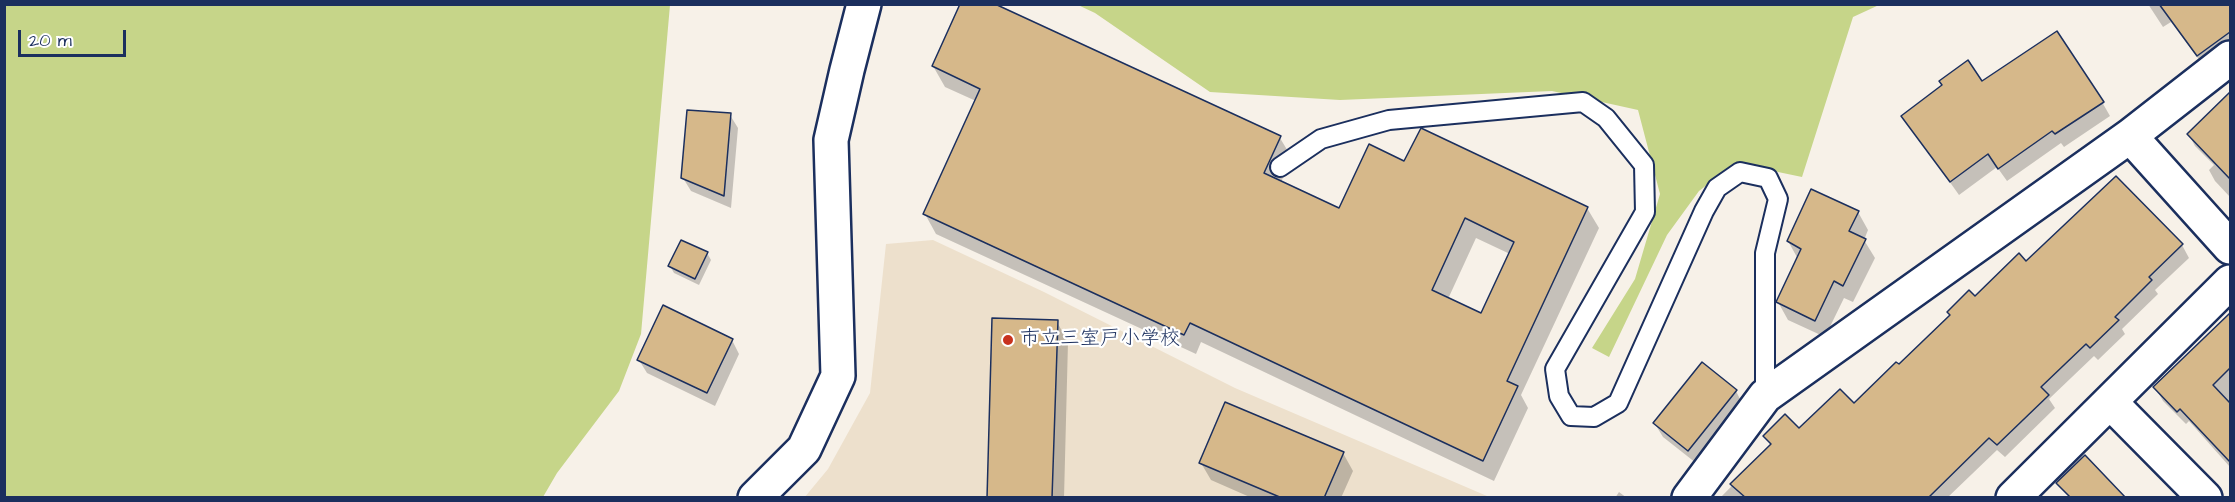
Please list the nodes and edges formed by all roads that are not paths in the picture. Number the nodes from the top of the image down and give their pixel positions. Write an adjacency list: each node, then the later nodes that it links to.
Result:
1 (864, 4): 9 (street)
2 (2230, 58): 3 (street)
3 (2130, 136): 5 (street); 7 (street)
4 (1280, 167): 7 (lane)
5 (2230, 247)
6 (2230, 282): 8 (street)
7 (1765, 396): 10 (street)
8 (2110, 402): 11 (street); 12 (street)
9 (755, 498)
10 (1689, 498)
11 (2013, 498)
12 (2205, 498)

